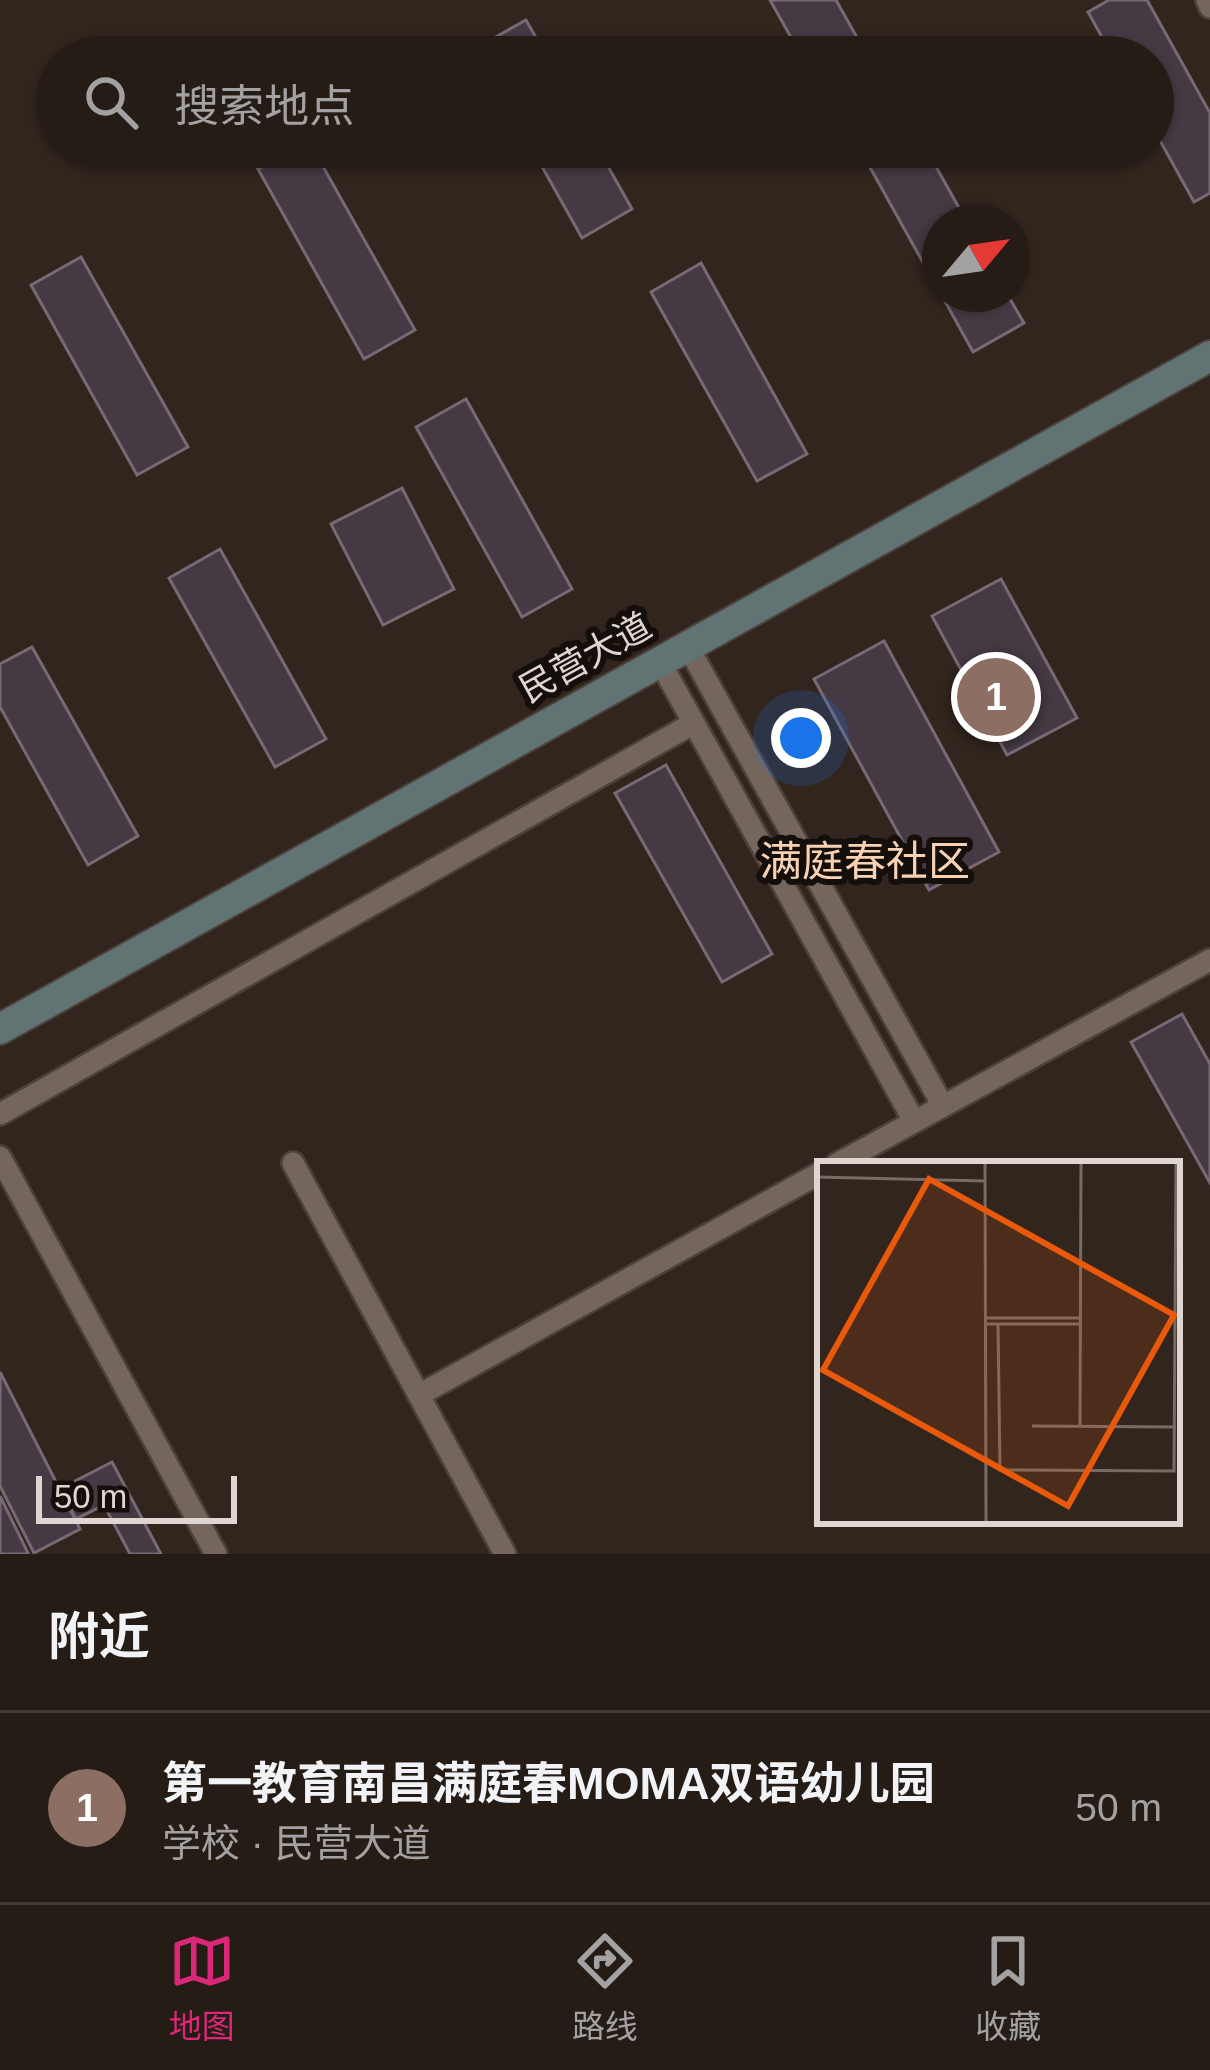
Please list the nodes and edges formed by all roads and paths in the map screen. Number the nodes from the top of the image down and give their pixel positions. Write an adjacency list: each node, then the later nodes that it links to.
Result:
1 (1210, 356): 2 (main road, 民营大道)
2 (687, 645): 3 (main road, 民营大道); 7 (street)
3 (659, 660): 4 (street); 6 (main road, 民营大道)
4 (694, 723): 8 (street); 9 (street)
5 (1210, 960): 7 (street)
6 (0, 1029)
7 (943, 1106): 9 (street)
8 (0, 1114)
9 (914, 1121): 11 (street)
10 (0, 1157): 15 (street)
11 (842, 1161)
12 (293, 1163): 14 (street)
13 (817, 1175): 14 (street)
14 (419, 1395): 16 (street)
15 (216, 1554)
16 (505, 1554)

